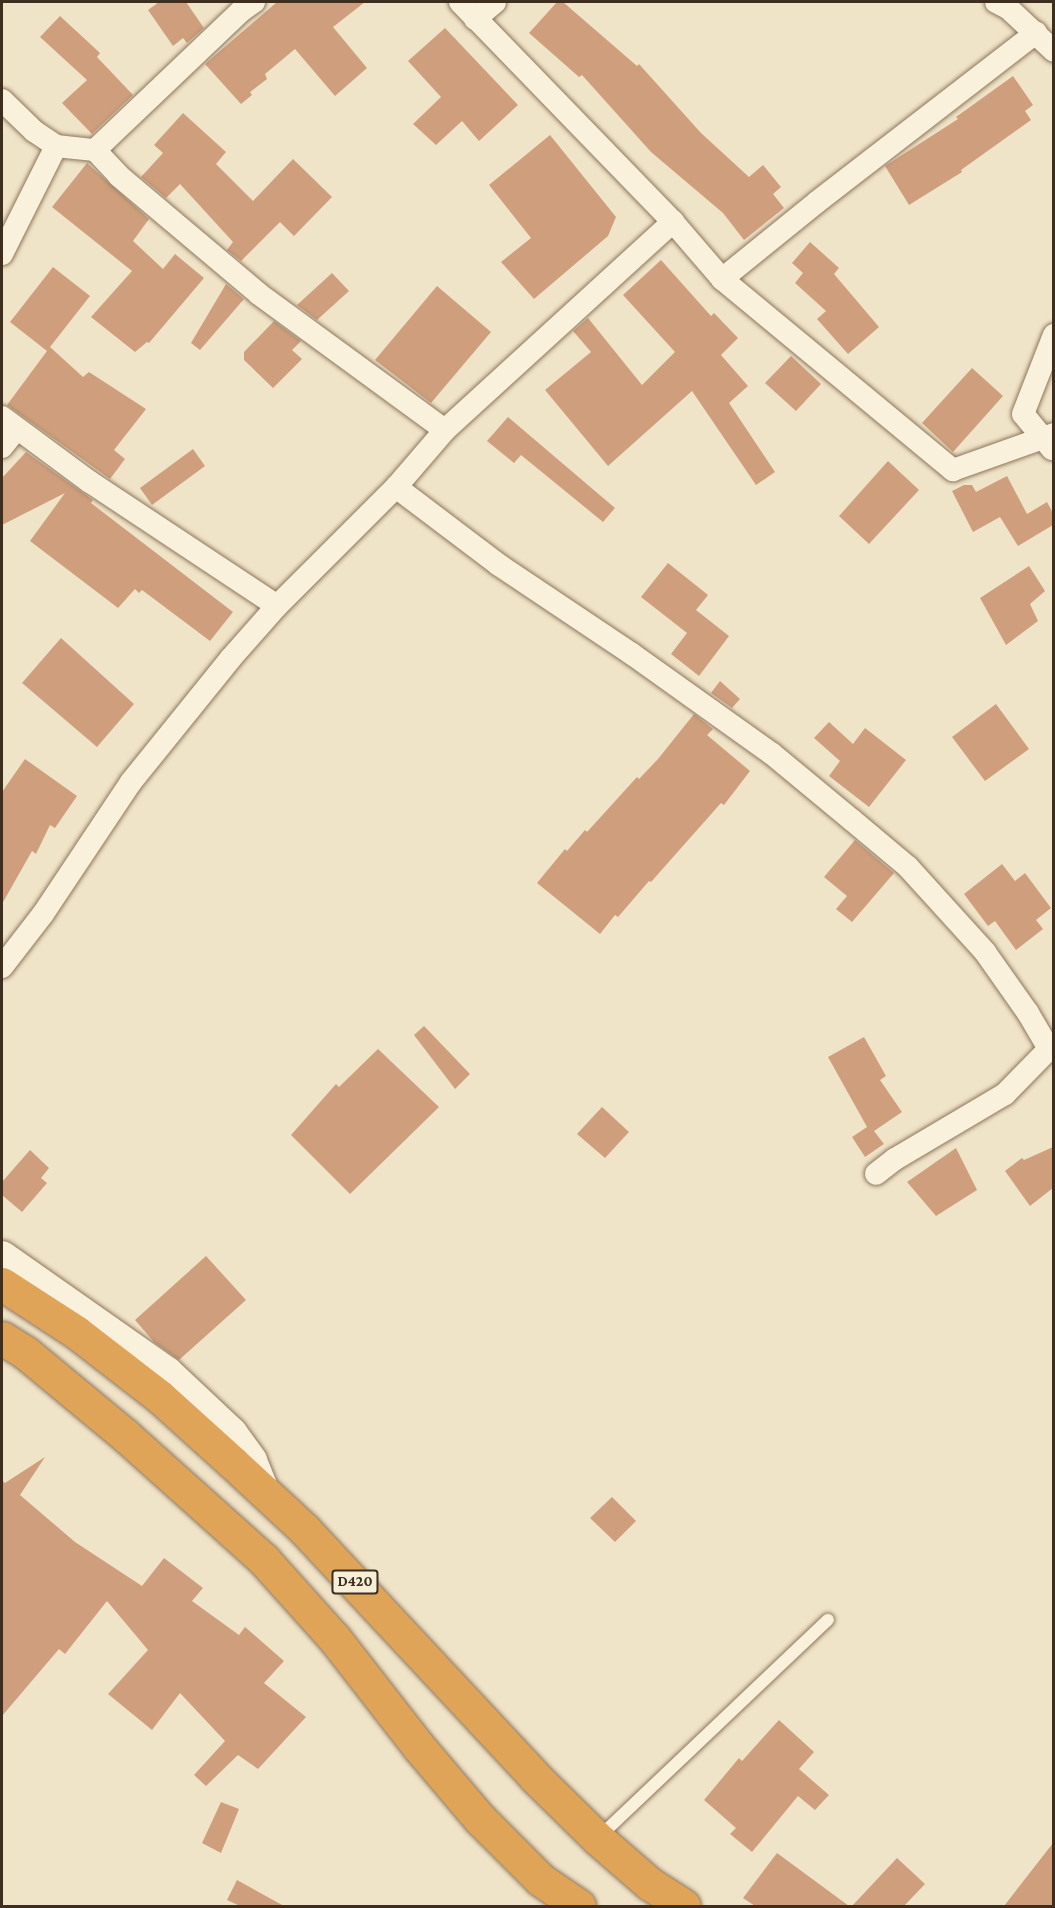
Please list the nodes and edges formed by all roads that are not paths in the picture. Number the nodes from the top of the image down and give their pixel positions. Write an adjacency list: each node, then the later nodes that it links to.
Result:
1 (460, 2): 5 (street)
2 (495, 2): 5 (street)
3 (996, 2): 6 (street)
4 (243, 5): 10 (street)
5 (475, 19): 11 (street)
6 (1036, 33): 7 (street); 13 (street)
7 (1053, 51)
8 (2, 100): 9 (street)
9 (56, 146): 10 (street); 12 (street)
10 (95, 150): 16 (street)
11 (674, 222): 13 (street); 16 (street)
12 (2, 254)
13 (723, 279): 17 (street)
14 (1053, 335): 17 (street)
15 (9, 424): 18 (street); 20 (street)
16 (445, 430): 19 (street)
17 (1050, 441)
18 (2, 447)
19 (396, 486): 20 (street); 22 (street)
20 (277, 606): 21 (street)
21 (2, 967)
22 (876, 1174)
23 (2, 1257): 26 (main road)
24 (2, 1284): 26 (highway, D420)
25 (2, 1338): 29 (highway)
26 (264, 1492): 28 (highway, D420)
27 (828, 1620): 28 (lane)
28 (597, 1838): 30 (highway, D420)
29 (579, 1906)
30 (684, 1906)

